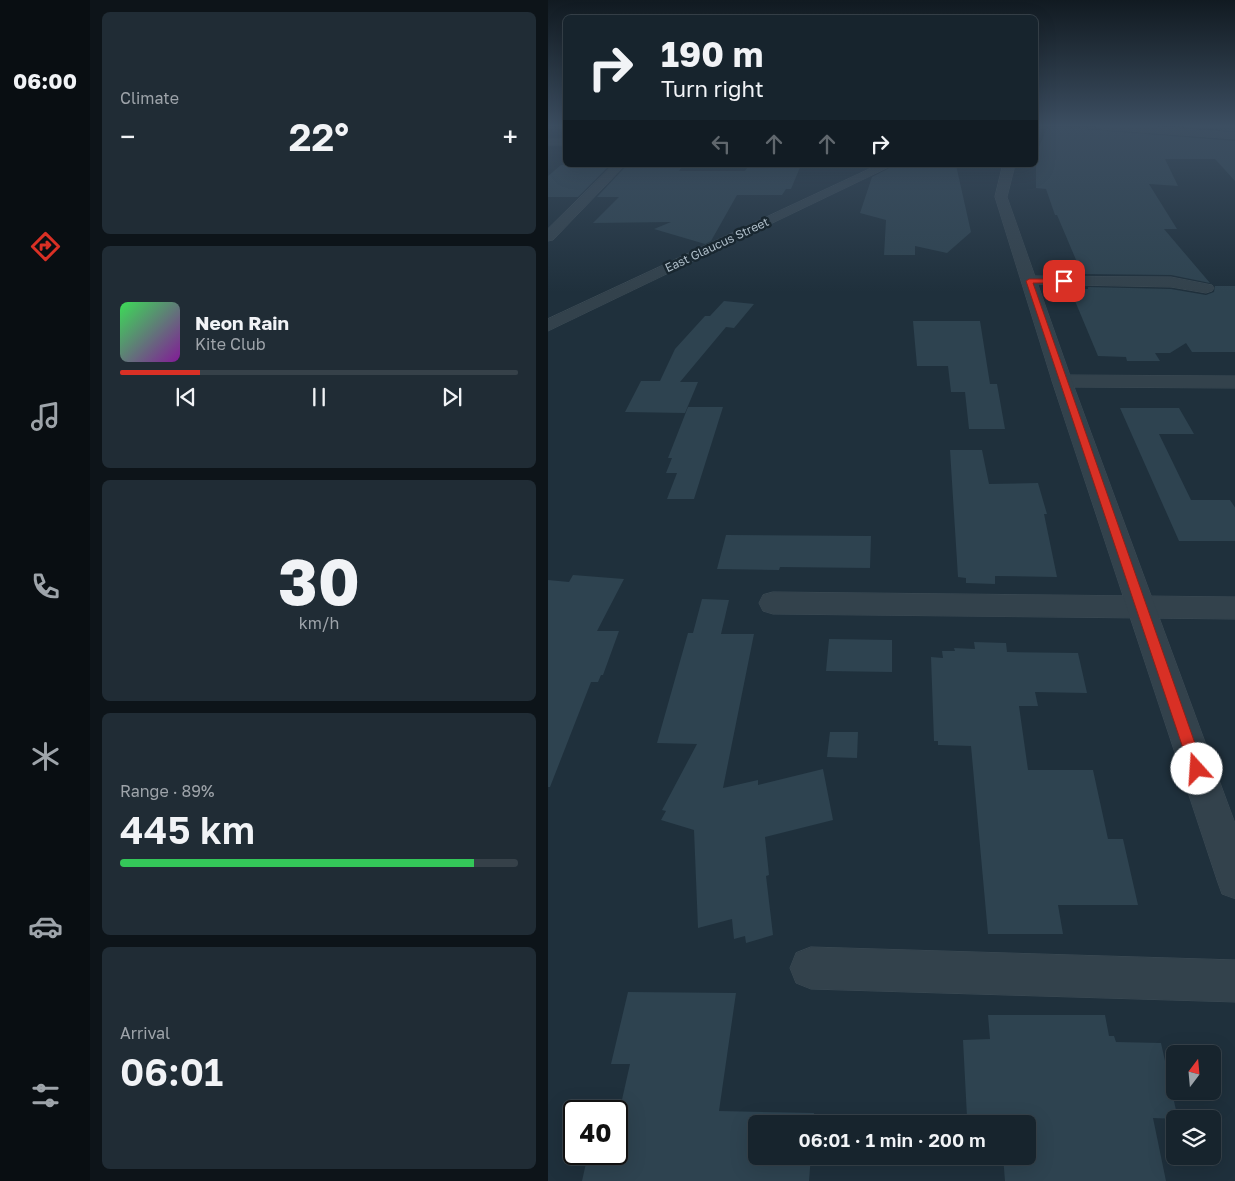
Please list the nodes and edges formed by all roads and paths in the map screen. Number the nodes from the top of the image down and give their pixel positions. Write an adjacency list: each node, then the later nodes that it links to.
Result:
1 (603, 181): 4 (street)
2 (852, 181): 7 (street, East Glaucus Street)
3 (1005, 181): 5 (street)
4 (548, 237)
5 (1029, 281): 6 (street); 8 (street)
6 (1206, 288)
7 (548, 326)
8 (1062, 381): 9 (street); 11 (street)
9 (1236, 382)
10 (773, 603): 11 (street)
11 (1140, 606): 12 (street); 13 (street)
12 (1236, 608)
13 (1233, 866)
14 (811, 968): 15 (street)
15 (1236, 981)

